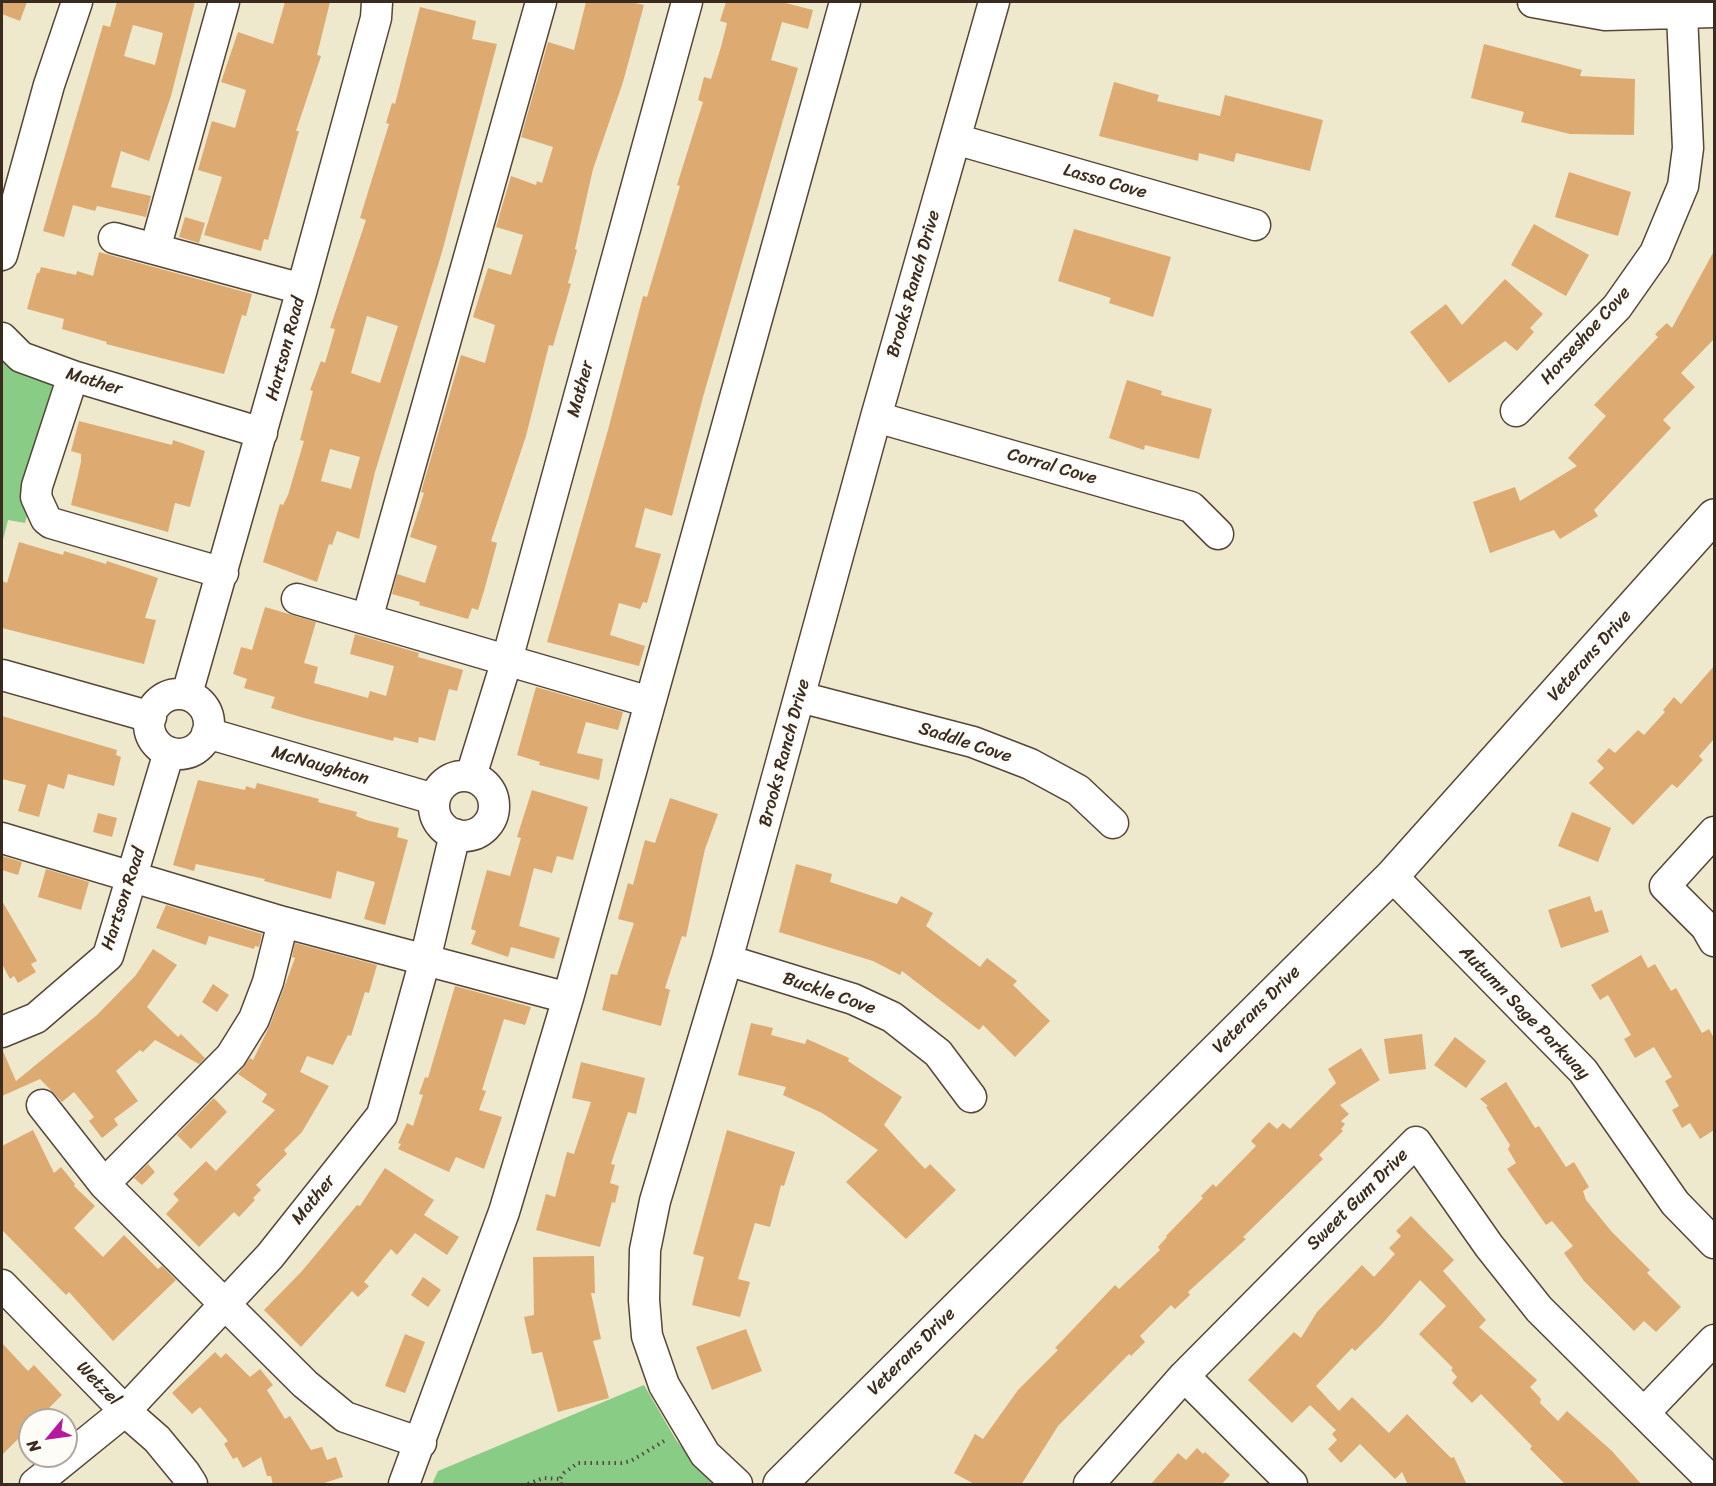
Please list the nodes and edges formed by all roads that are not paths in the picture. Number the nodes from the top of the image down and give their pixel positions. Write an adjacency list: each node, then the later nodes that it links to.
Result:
1 (77, 2): 12 (street)
2 (224, 2): 15 (street)
3 (376, 2): 17 (street, Hartson Road)
4 (541, 2): 27 (street)
5 (687, 2): 28 (street, Mather)
6 (845, 2): 32 (street)
7 (994, 2): 11 (street, Brooks Ranch Drive)
8 (1533, 2): 10 (street)
9 (1714, 12): 10 (street)
10 (1682, 14): 20 (street, Horseshoe Cove)
11 (955, 139): 13 (street, Lasso Cove); 21 (street, Brooks Ranch Drive)
12 (13, 171): 16 (street)
13 (1255, 225)
14 (114, 238): 15 (street)
15 (155, 249): 17 (street)
16 (2, 255)
17 (302, 289): 22 (street, Hartson Road)
18 (2, 338): 19 (street, Mather)
19 (73, 376): 22 (street, Mather); 25 (street)
20 (1516, 411)
21 (876, 417): 24 (street, Corral Cove); 31 (street, Brooks Ranch Drive)
22 (262, 433): 25 (street, Hartson Road)
23 (1714, 516): 42 (main road, Veterans Drive)
24 (1218, 534)
25 (223, 573): 30 (street, Hartson Road)
26 (297, 599): 27 (street)
27 (367, 619): 28 (street)
28 (507, 660): 32 (street); 36 (street, Mather)
29 (2, 675): 33 (street)
30 (187, 694): 33 (street); 34 (street)
31 (800, 697): 38 (street, Saddle Cove); 47 (street, Brooks Ranch Drive)
32 (650, 702): 48 (street)
33 (150, 717): 35 (street)
34 (207, 733): 35 (street); 37 (street, McNaughton)
35 (169, 752): 43 (street, Hartson Road)
36 (471, 776): 37 (street); 40 (street)
37 (434, 799): 40 (street)
38 (1113, 823)
39 (1714, 832): 45 (street)
40 (455, 834): 46 (street, Mather)
41 (2, 838): 43 (street)
42 (1392, 876): 53 (street, Autumn Sage Parkway); 66 (main road, Veterans Drive)
43 (131, 877): 44 (street); 49 (street, Hartson Road)
44 (283, 922): 46 (street); 52 (street)
45 (1714, 942)
46 (425, 960): 48 (street); 55 (street, Mather)
47 (727, 960): 50 (street, Buckle Cove); 65 (street, Brooks Ranch Drive)
48 (568, 998): 60 (street)
49 (2, 1032)
50 (971, 1097)
51 (42, 1105): 52 (street)
52 (104, 1184): 55 (street)
53 (1714, 1243)
54 (5, 1296): 58 (street, Wetzel)
55 (224, 1304): 58 (street, Mather); 60 (street)
56 (1714, 1340): 59 (street)
57 (1184, 1376): 59 (street, Sweet Gum Drive); 67 (street, Sweet Gum Drive); 68 (street)
58 (124, 1411): 62 (street, Mather); 63 (street, Wetzel)
59 (1644, 1413): 61 (street, Sweet Gum Drive)
60 (421, 1443): 64 (street)
61 (1714, 1483)
62 (35, 1485)
63 (192, 1485)
64 (404, 1485)
65 (737, 1485)
66 (780, 1485)
67 (1089, 1485)
68 (1292, 1485)

